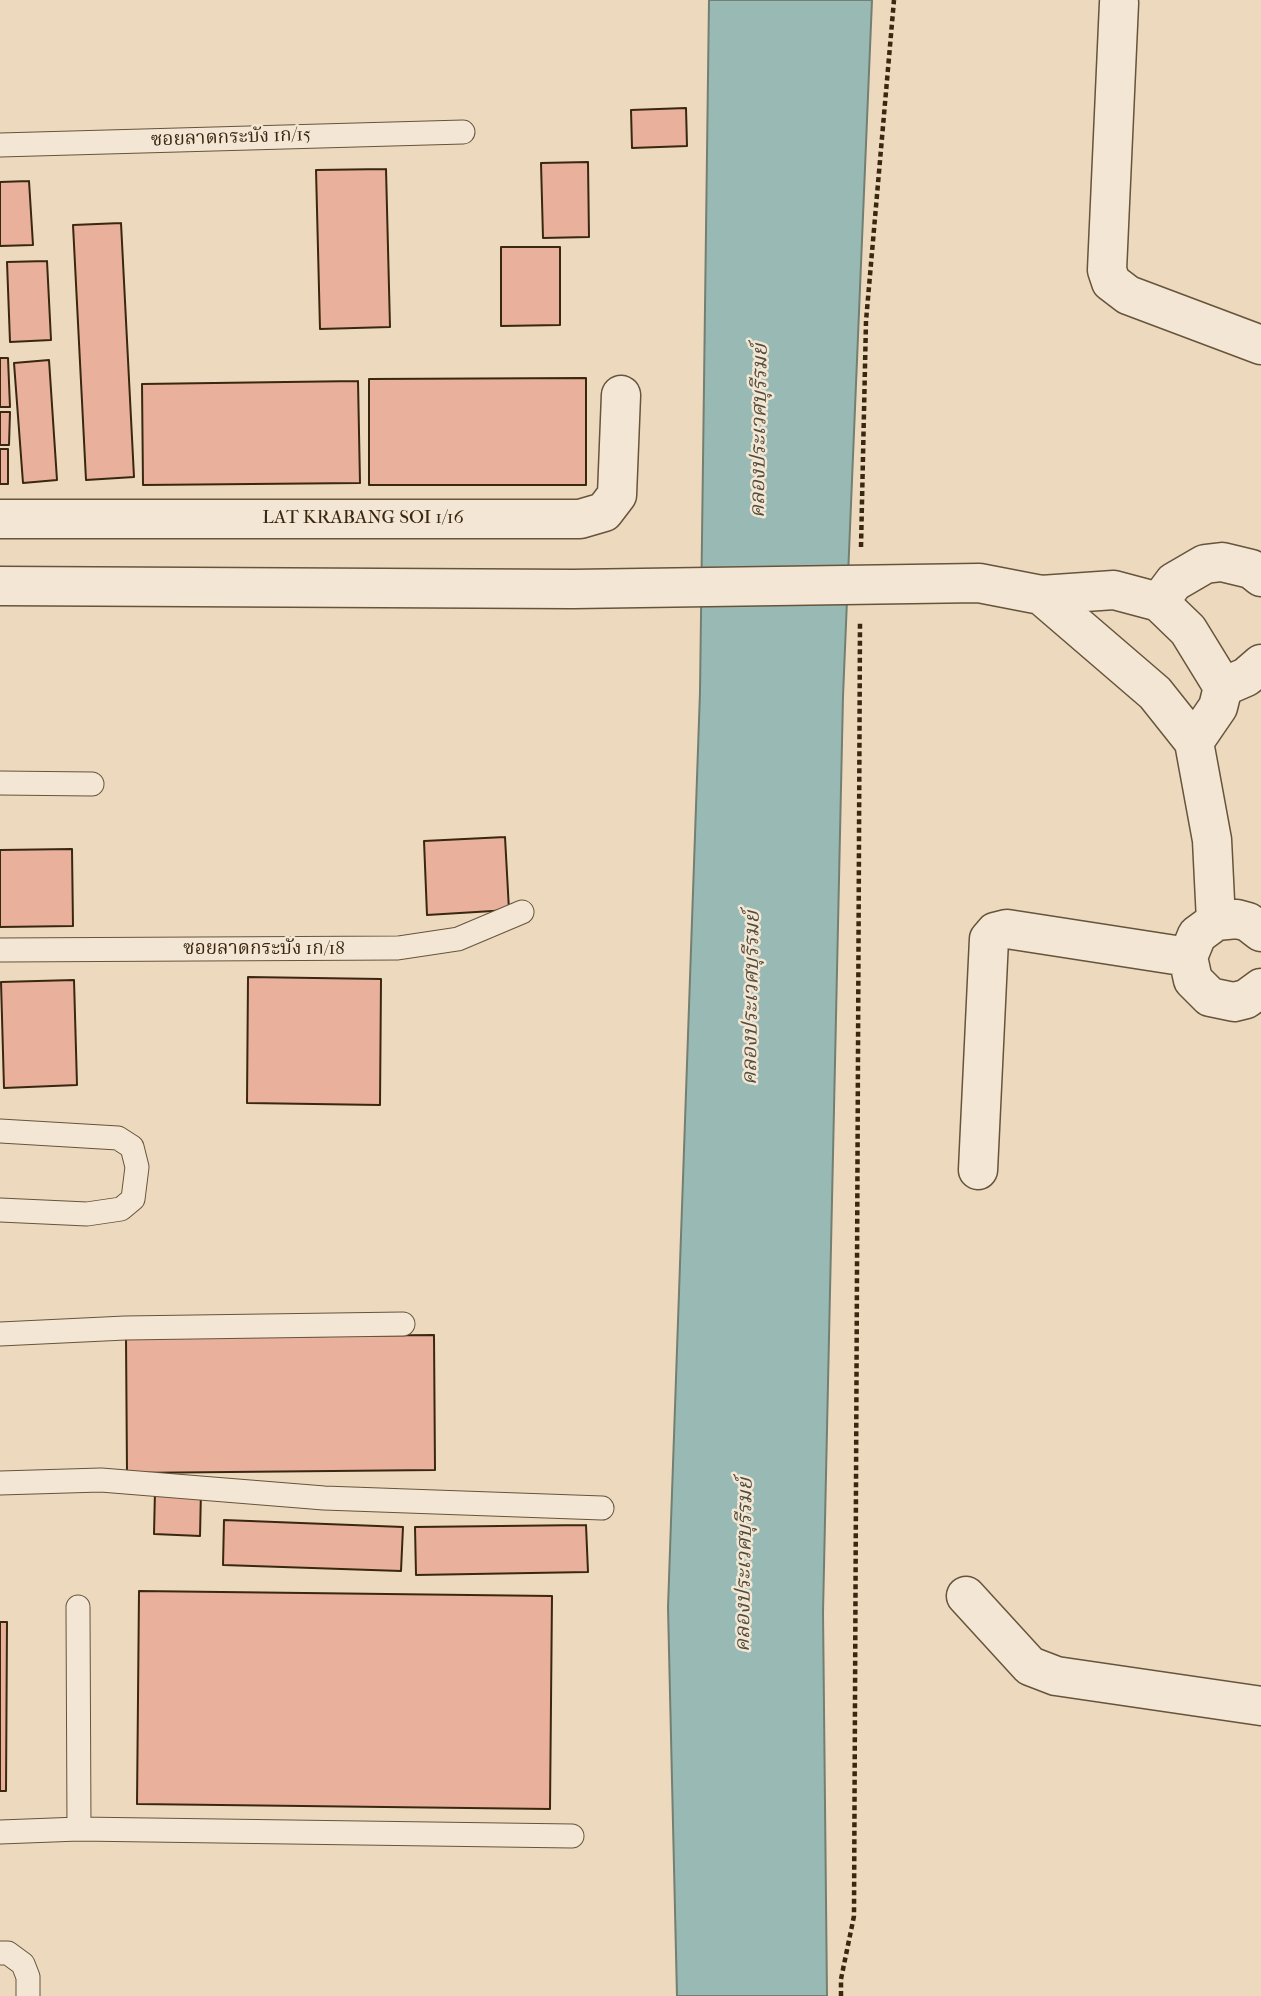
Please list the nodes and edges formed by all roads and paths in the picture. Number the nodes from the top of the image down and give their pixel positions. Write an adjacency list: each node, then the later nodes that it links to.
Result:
1 (894, 0): 8 (path)
2 (1119, 3): 5 (street)
3 (463, 132): 4 (lane, ซอยลาดกระบัง 1ก/15)
4 (0, 145)
5 (1261, 345)
6 (621, 395): 7 (street, LAT KRABANG SOI 1/16)
7 (0, 519)
8 (861, 554)
9 (1258, 567): 12 (street)
10 (0, 586): 11 (street)
11 (1041, 595): 12 (street); 16 (street)
12 (1159, 602): 15 (street)
13 (860, 622): 40 (path)
14 (1261, 664): 15 (street)
15 (1223, 687): 16 (street)
16 (1194, 743): 20 (street)
17 (0, 783): 18 (lane)
18 (92, 784)
19 (522, 912): 22 (lane, ซอยลาดกระบัง 1ก/18)
20 (1216, 921): 21 (street); 23 (street)
21 (1260, 921)
22 (0, 950)
23 (1188, 957): 24 (street); 26 (street)
24 (1261, 988)
25 (0, 1132): 27 (lane)
26 (978, 1170)
27 (0, 1210)
28 (402, 1324): 29 (lane)
29 (0, 1334)
30 (0, 1483): 31 (lane)
31 (602, 1508)
32 (966, 1596): 34 (street)
33 (79, 1607): 35 (lane)
34 (1261, 1706)
35 (79, 1829): 36 (lane); 37 (lane)
36 (0, 1832)
37 (572, 1836)
38 (0, 1953): 39 (lane)
39 (28, 1996)
40 (841, 1996)

